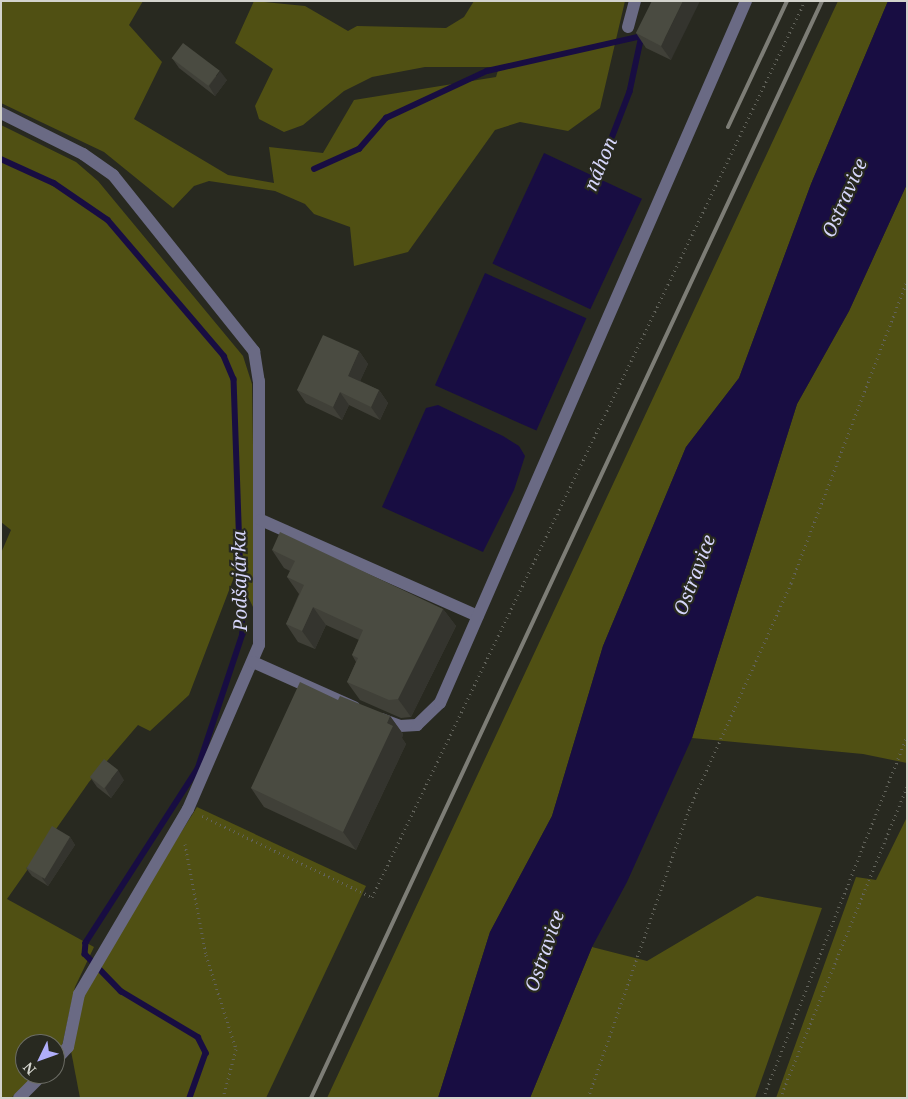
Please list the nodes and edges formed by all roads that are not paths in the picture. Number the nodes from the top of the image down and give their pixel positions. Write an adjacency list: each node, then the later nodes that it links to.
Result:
1 (634, 1): 3 (street)
2 (746, 1): 6 (street)
3 (628, 27)
4 (1, 113): 5 (street)
5 (261, 520): 6 (street); 7 (street)
6 (478, 616): 7 (street)
7 (253, 662): 8 (street)
8 (65, 1050)
9 (33, 1084): 10 (street)
10 (18, 1098)

